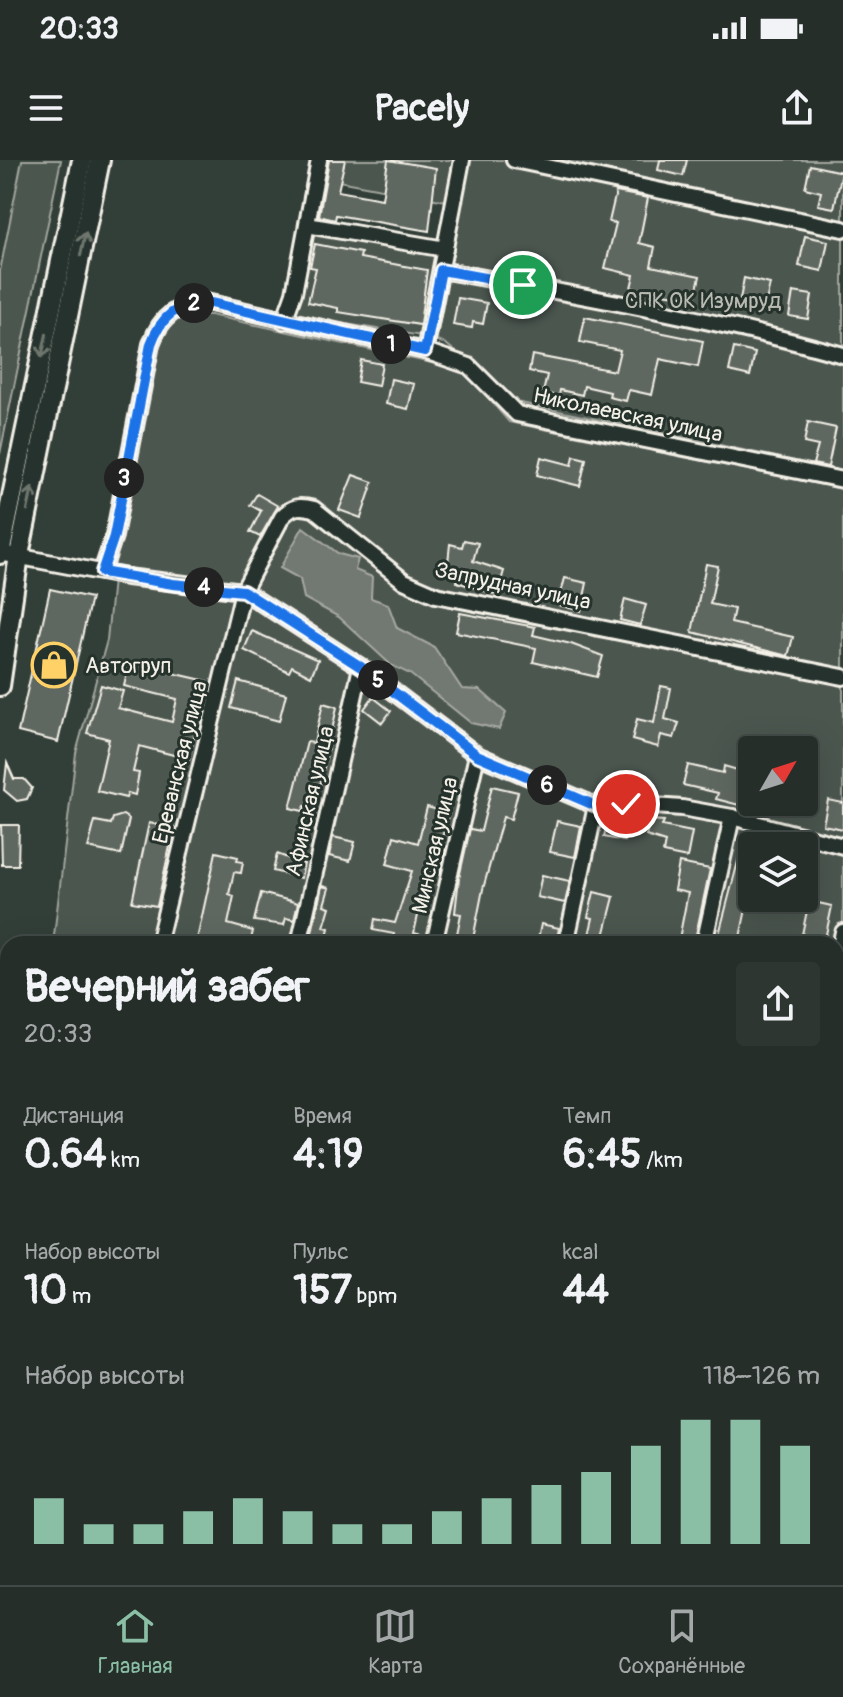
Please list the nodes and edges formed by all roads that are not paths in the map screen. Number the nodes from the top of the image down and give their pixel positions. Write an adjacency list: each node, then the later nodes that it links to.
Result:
1 (82, 160): 14 (main road, one-way to 14)
2 (100, 160): 14 (main road, one-way to 2)
3 (319, 160): 6 (street)
4 (462, 160): 8 (street)
5 (514, 160): 7 (street)
6 (307, 225): 8 (street); 10 (street)
7 (843, 229)
8 (445, 249): 9 (street)
9 (441, 270): 11 (street); 12 (street)
10 (284, 321): 11 (street, Николаевская улица); 15 (street, Николаевская улица)
11 (425, 351): 13 (street, Николаевская улица)
12 (843, 355)
13 (843, 480)
14 (6, 554): 15 (street); 19 (main road)
15 (102, 572): 16 (street)
16 (243, 591): 17 (street); 18 (street, Запрудная улица); 24 (street, Ереванская улица)
17 (361, 667): 20 (street); 25 (street, Афинская улица)
18 (843, 677)
19 (0, 686)
20 (477, 755): 21 (street); 26 (street, Минская улица)
21 (596, 806): 22 (street); 27 (street)
22 (732, 817): 23 (street); 28 (street)
23 (843, 846)
24 (160, 936)
25 (301, 936)
26 (436, 936)
27 (568, 936)
28 (706, 936)

